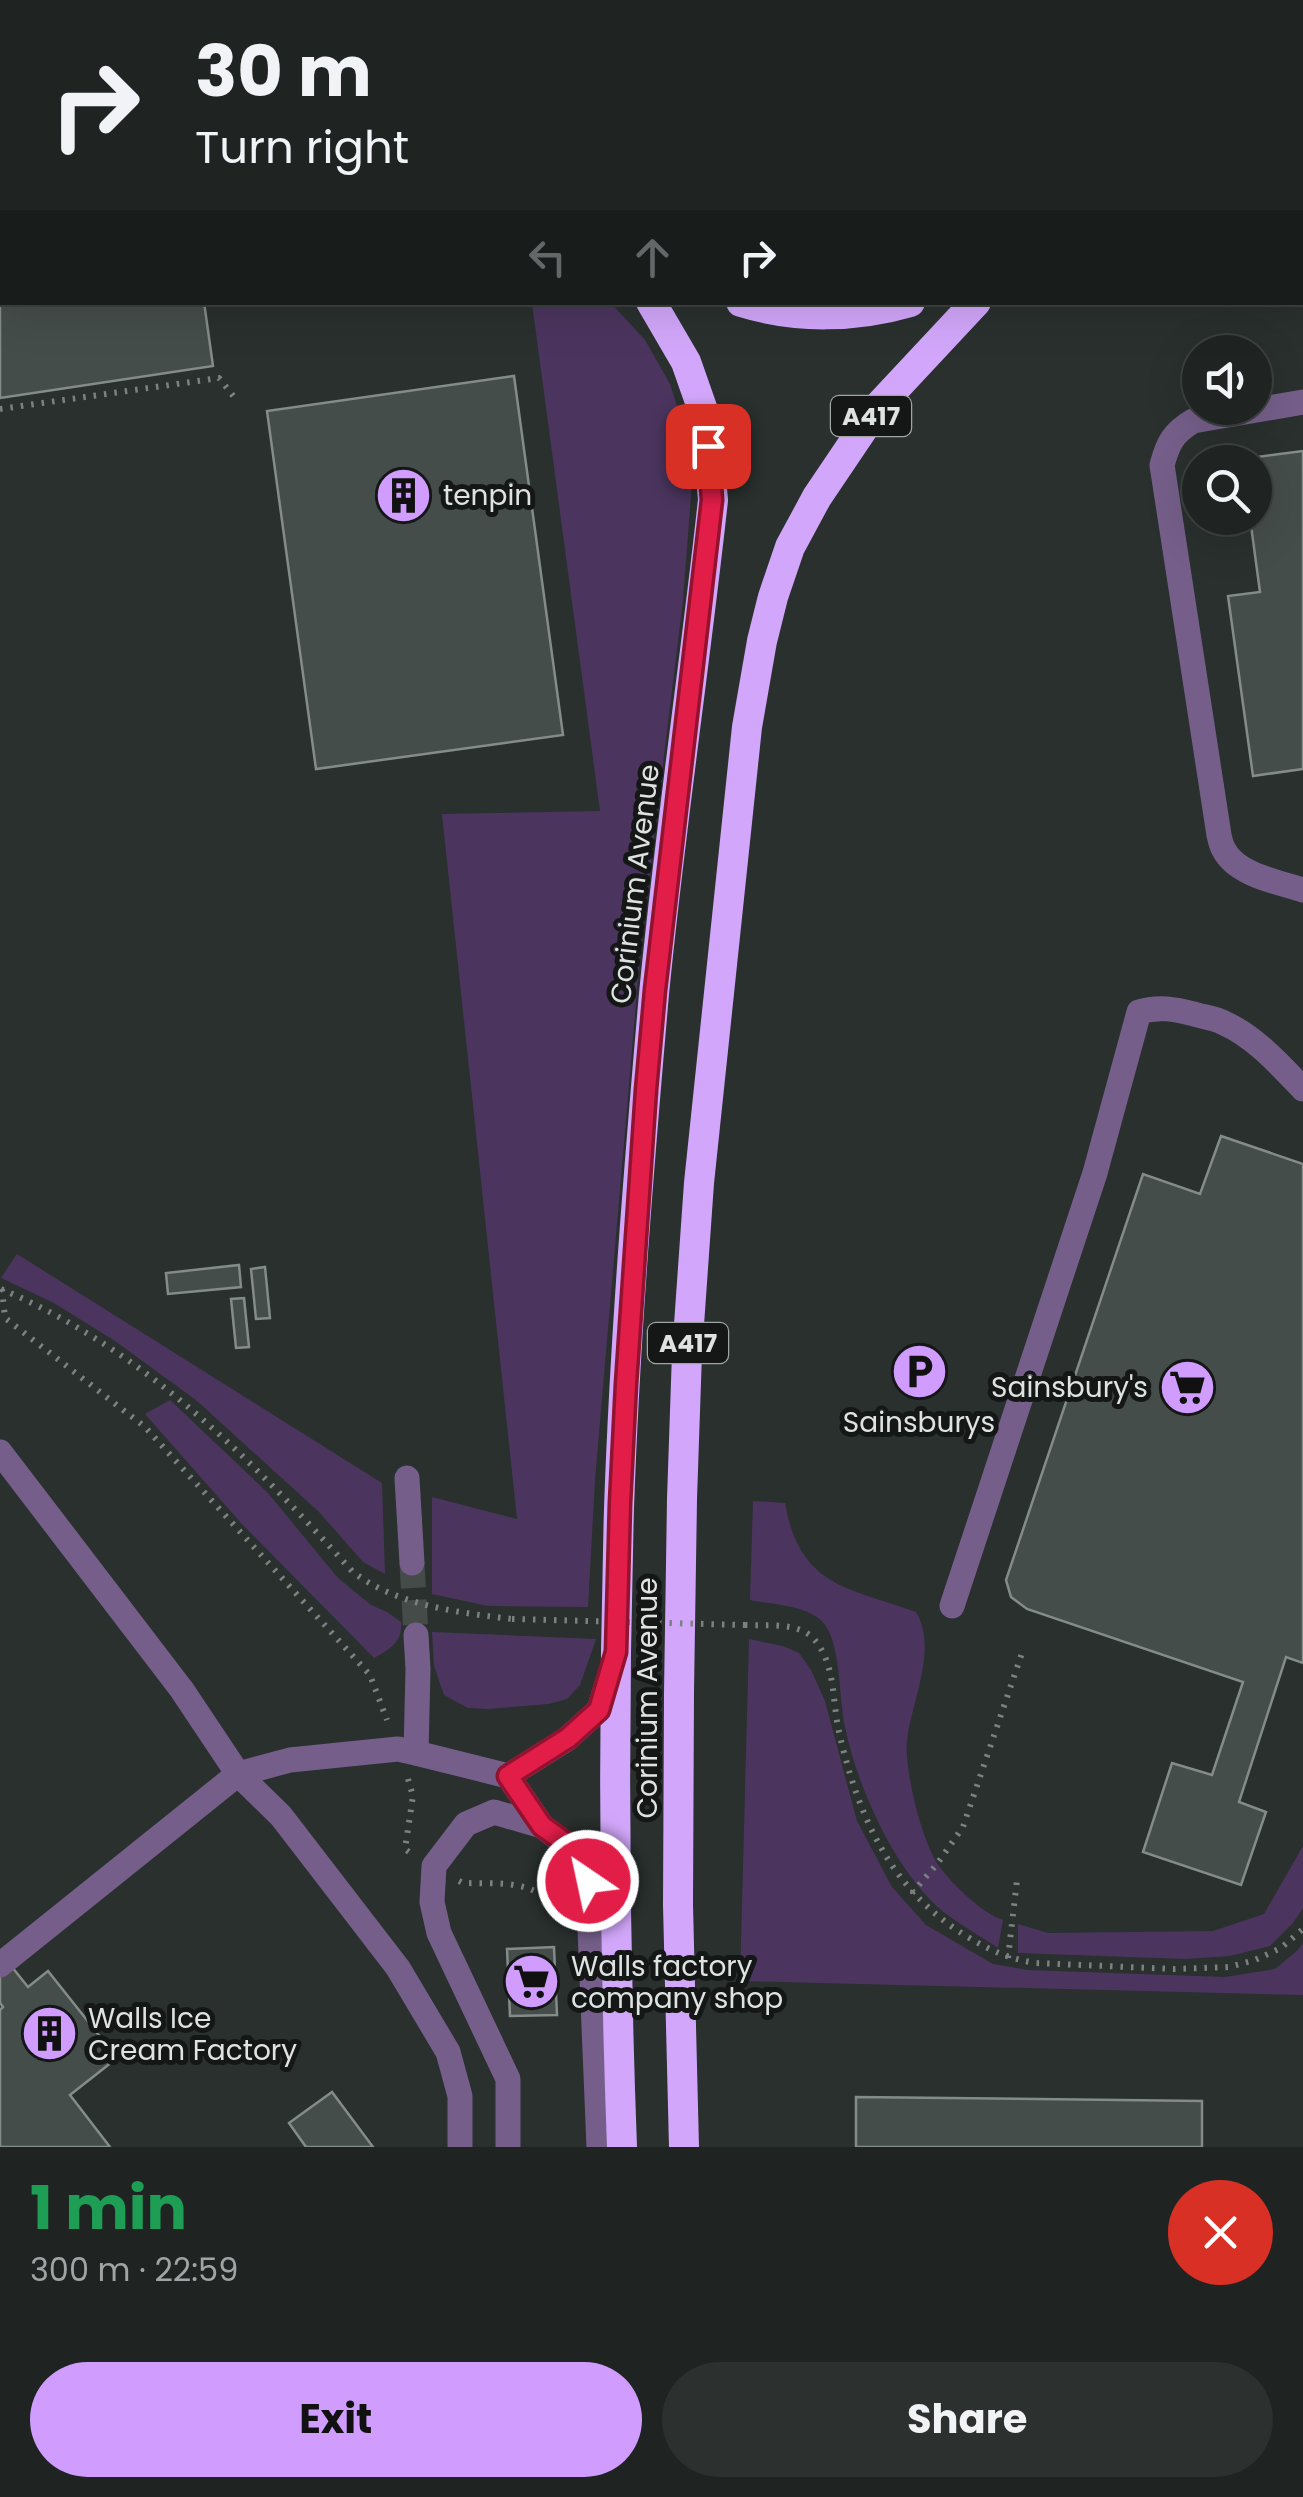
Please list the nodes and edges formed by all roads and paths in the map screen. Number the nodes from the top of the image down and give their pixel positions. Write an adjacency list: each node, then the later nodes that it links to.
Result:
1 (654, 305): 20 (highway, Corinium Avenue / A417)
2 (754, 305): 3 (highway)
3 (896, 305)
4 (973, 305): 36 (highway, Corinium Avenue / A417)
5 (234, 397): 7 (path)
6 (1303, 402): 9 (lane)
7 (0, 409)
8 (1303, 871): 9 (lane)
9 (1276, 881): 10 (lane)
10 (1303, 890)
11 (1292, 1061): 12 (lane); 17 (lane)
12 (1303, 1088)
13 (1, 1289): 21 (path); 27 (path, bridge)
14 (0, 1452): 22 (lane)
15 (407, 1478): 16 (lane)
16 (412, 1563)
17 (952, 1606)
18 (416, 1634): 21 (lane)
19 (1023, 1650): 27 (path)
20 (616, 1652): 23 (lane); 35 (highway, Corinium Avenue / A417)
21 (407, 1751): 22 (lane); 23 (lane); 25 (path)
22 (238, 1774): 31 (lane); 32 (lane)
23 (508, 1776): 24 (lane)
24 (542, 1826): 25 (lane); 34 (lane)
25 (434, 1866): 28 (path); 33 (lane)
26 (1017, 1880): 30 (path)
27 (912, 1893): 30 (path)
28 (562, 1920)
29 (1303, 1930): 30 (path)
30 (1008, 1958)
31 (0, 1966)
32 (460, 2147)
33 (508, 2147)
34 (599, 2147)
35 (622, 2147)
36 (684, 2147)

